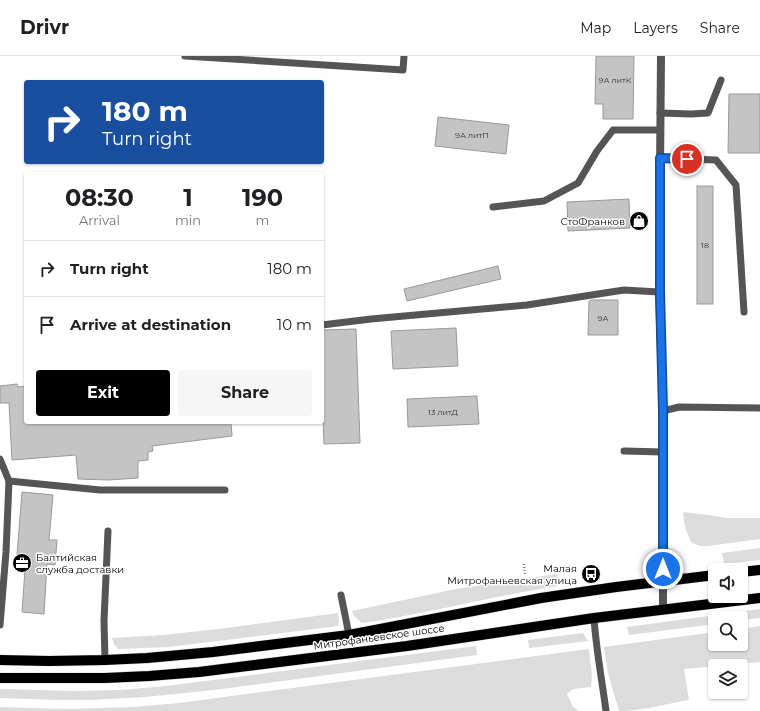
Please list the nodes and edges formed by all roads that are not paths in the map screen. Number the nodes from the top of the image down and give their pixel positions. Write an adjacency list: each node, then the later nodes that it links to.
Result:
1 (185, 56): 4 (lane)
2 (404, 56): 4 (lane)
3 (661, 56): 6 (street)
4 (240, 58)
5 (721, 80): 6 (lane)
6 (660, 114): 7 (street)
7 (660, 130): 8 (street); 9 (lane)
8 (660, 158): 10 (street); 11 (lane)
9 (493, 207)
10 (660, 292): 12 (lane); 14 (street)
11 (744, 312)
12 (324, 325)
13 (760, 408): 14 (lane)
14 (663, 411): 16 (street)
15 (624, 451): 16 (lane)
16 (663, 452): 25 (street)
17 (0, 459): 18 (lane)
18 (9, 481): 19 (lane); 20 (lane)
19 (225, 490)
20 (3, 530): 30 (lane)
21 (108, 531): 33 (lane)
22 (760, 570): 23 (main road)
23 (748, 571)
24 (708, 576): 25 (main road, Митрофаньевское шоссе)
25 (663, 582): 28 (street); 31 (main road, Митрофаньевское шоссе)
26 (341, 595): 31 (lane)
27 (760, 598): 28 (main road, Митрофаньевское шоссе)
28 (663, 610): 29 (main road, Митрофаньевское шоссе)
29 (594, 618): 34 (main road, Митрофаньевское шоссе); 35 (lane)
30 (0, 625)
31 (349, 635): 33 (main road, Митрофаньевское шоссе)
32 (0, 660): 33 (main road, Митрофаньевское шоссе)
33 (105, 660)
34 (0, 678)
35 (606, 711)

